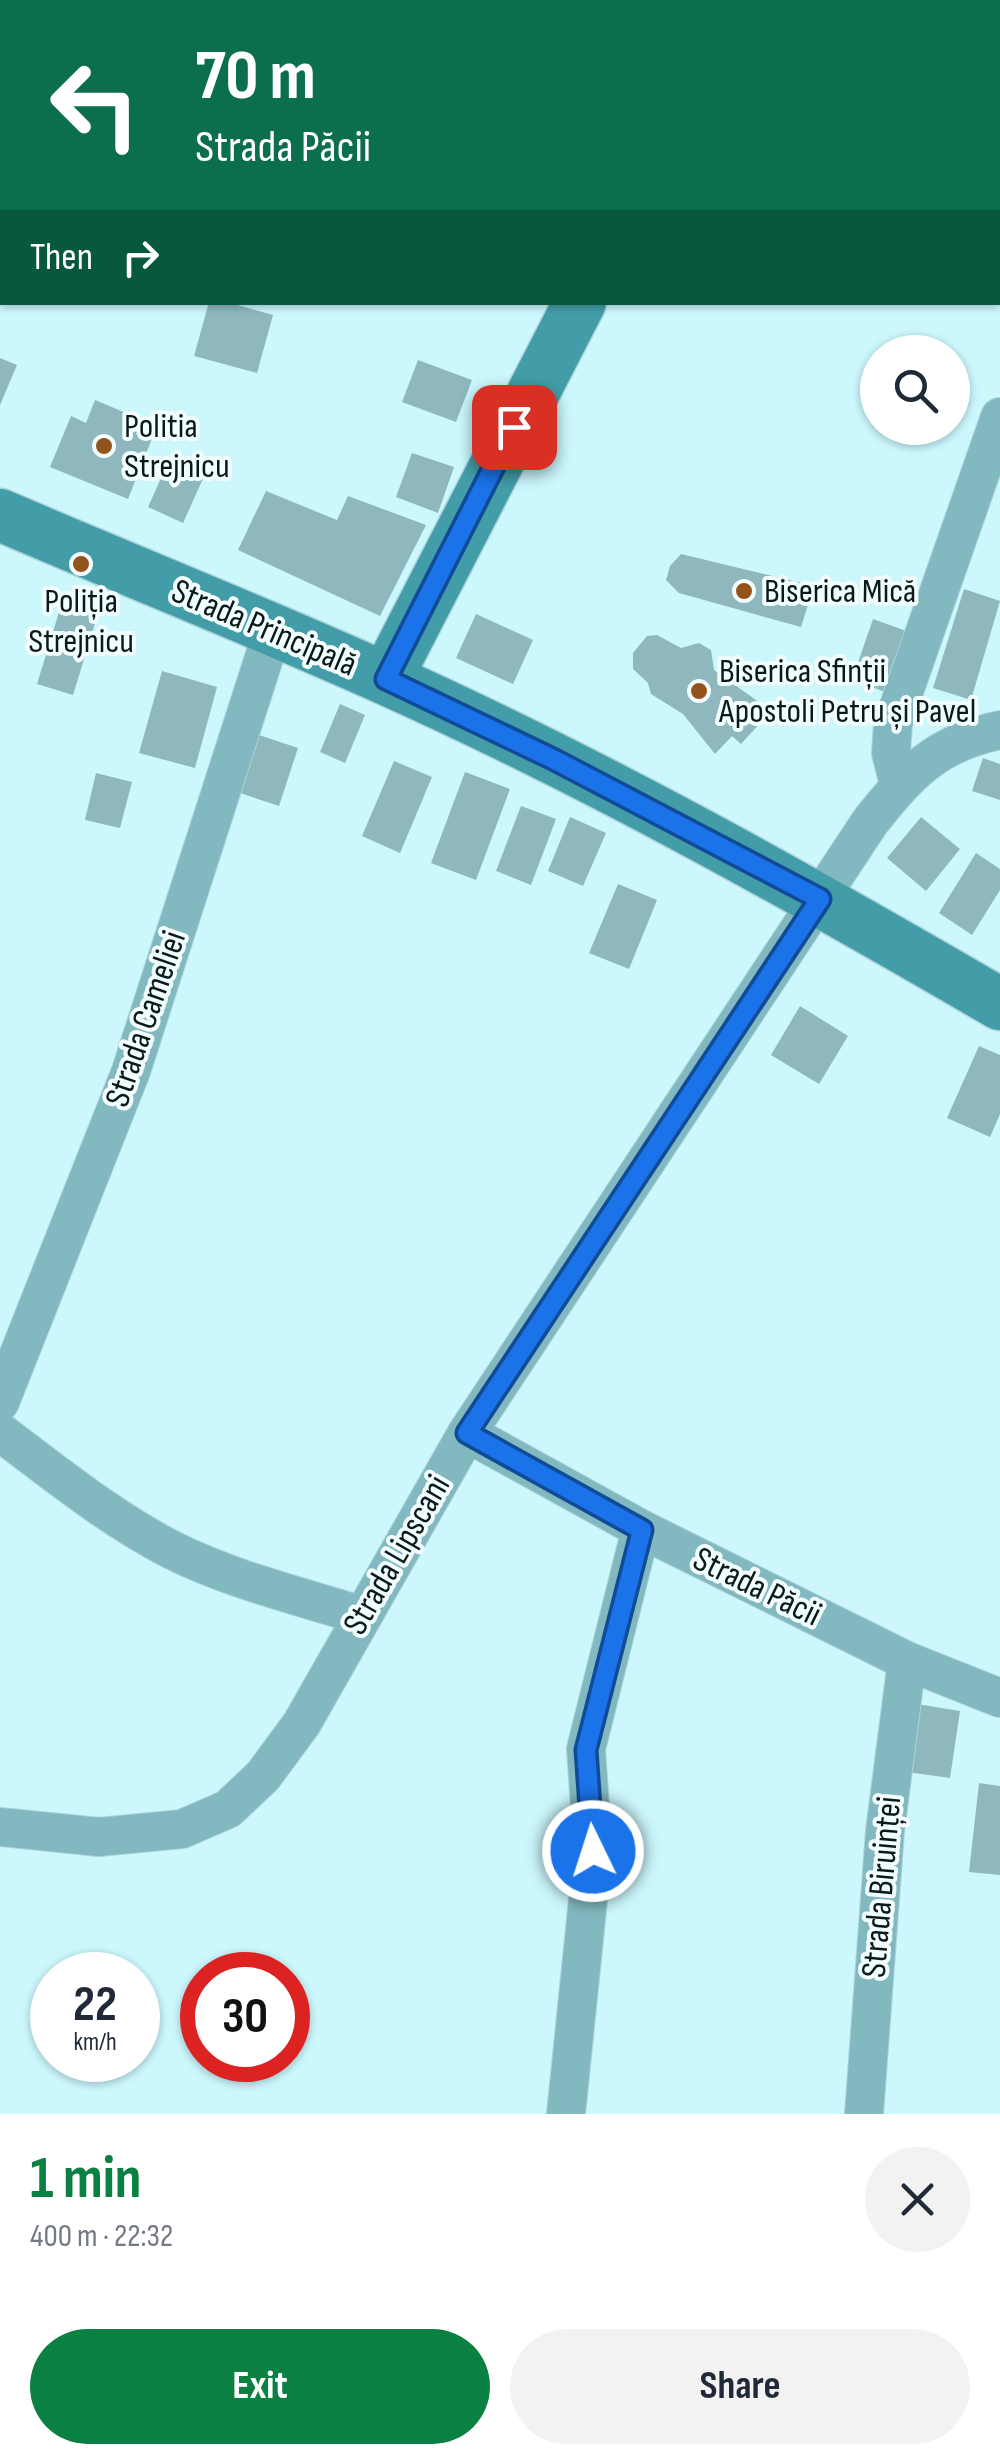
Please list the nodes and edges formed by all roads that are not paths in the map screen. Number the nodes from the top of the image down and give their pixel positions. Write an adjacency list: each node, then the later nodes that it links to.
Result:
1 (578, 305): 5 (main road)
2 (1000, 418): 7 (street)
3 (0, 515): 4 (main road, Strada Principală)
4 (273, 630): 5 (main road, Strada Principală); 10 (street, Strada Cameliei)
5 (386, 679): 8 (main road, Strada Principală)
6 (1000, 730): 7 (street, Strada Lipscani)
7 (899, 784): 8 (street, Strada Lipscani)
8 (820, 899): 9 (main road, Strada Principală); 12 (street, Strada Lipscani)
9 (1000, 1004)
10 (0, 1402)
11 (0, 1432): 14 (street)
12 (467, 1433): 13 (street, Strada Păcii); 14 (street, Strada Lipscani)
13 (642, 1530): 15 (street, Strada Păcii); 18 (street)
14 (363, 1616): 17 (street, Strada Lipscani)
15 (907, 1661): 16 (street, Strada Păcii); 19 (street, Strada Biruinței)
16 (1000, 1698)
17 (0, 1828)
18 (566, 2114)
19 (864, 2114)

